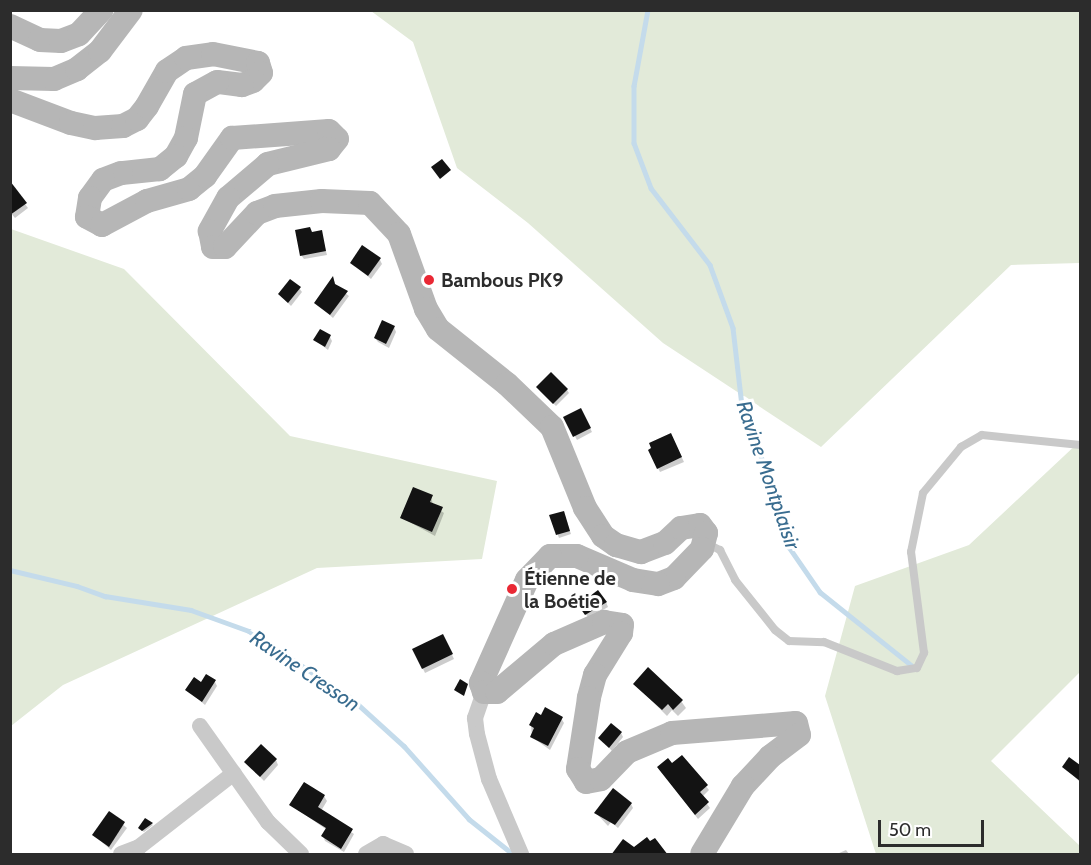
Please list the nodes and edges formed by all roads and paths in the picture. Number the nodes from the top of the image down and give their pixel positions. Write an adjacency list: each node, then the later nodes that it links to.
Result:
1 (101, 10): 3 (main road)
2 (131, 10): 4 (main road)
3 (10, 26)
4 (10, 78)
5 (10, 100): 7 (main road)
6 (1080, 445): 7 (lane)
7 (706, 542): 8 (main road)
8 (484, 692): 15 (street); 16 (main road)
9 (200, 726): 10 (street)
10 (234, 773): 11 (street); 12 (street)
11 (121, 855)
12 (302, 855)
13 (366, 855): 14 (street)
14 (406, 855)
15 (521, 855)
16 (702, 855)

